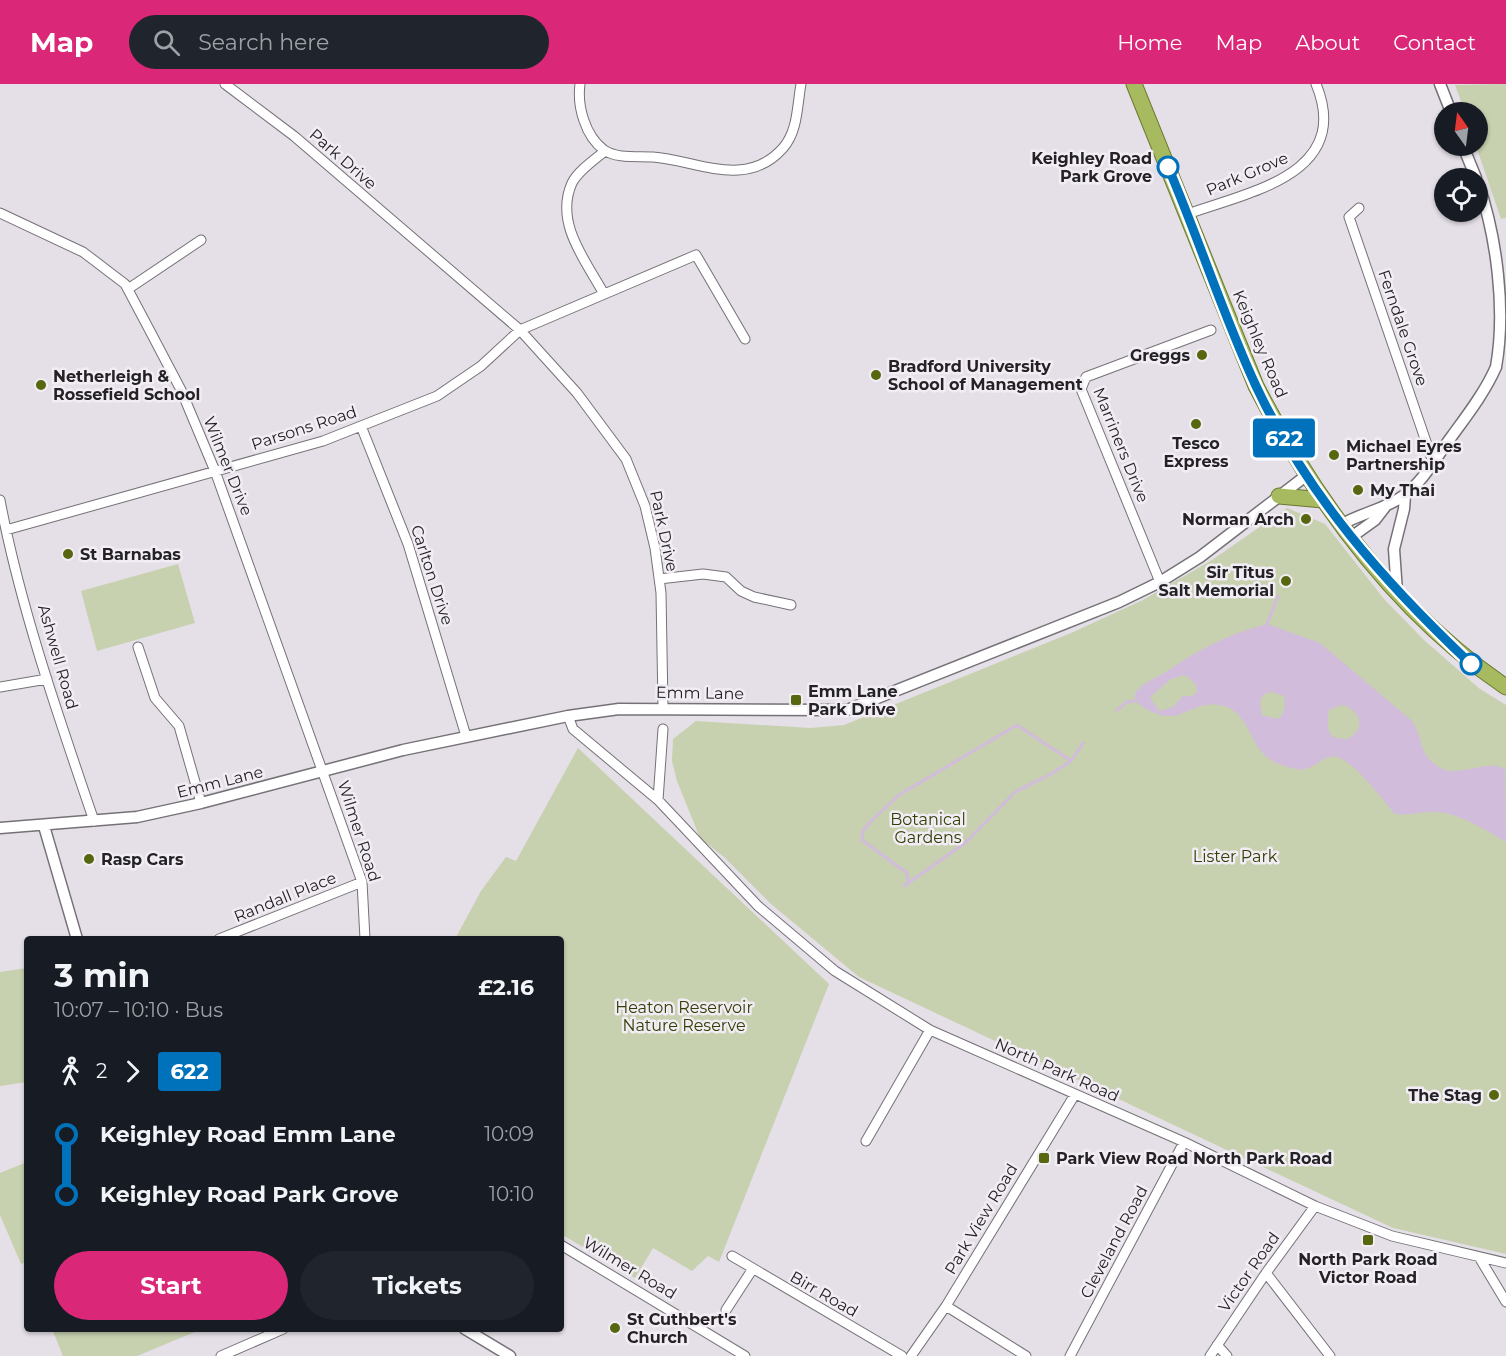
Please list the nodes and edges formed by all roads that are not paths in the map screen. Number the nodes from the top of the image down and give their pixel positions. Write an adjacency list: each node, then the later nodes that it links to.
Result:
1 (225, 84): 16 (street, Park Drive)
2 (580, 84): 8 (street)
3 (801, 84): 8 (street)
4 (1134, 84): 11 (highway, Keighley Road)
5 (1316, 84): 11 (street, Park Grove)
6 (1440, 84): 7 (street)
7 (1447, 102)
8 (605, 151): 15 (street)
9 (1359, 208): 20 (street, Ferndale Grove)
10 (0, 213): 14 (street, Wilmer Drive)
11 (1188, 214): 22 (highway, Keighley Road)
12 (1488, 214): 20 (street)
13 (201, 240): 14 (street)
14 (128, 289): 21 (street, Wilmer Drive)
15 (604, 294): 16 (street); 18 (street)
16 (520, 330): 19 (street, Parsons Road); 30 (street, Park Drive)
17 (1211, 330): 31 (street, Marriners Drive)
18 (744, 339)
19 (361, 426): 21 (street, Parsons Road); 41 (street, Carlton Drive)
20 (1433, 462): 23 (street)
21 (215, 471): 28 (street, Parsons Road); 42 (street, Wilmer Drive)
22 (1307, 475): 24 (street, Emm Lane); 26 (highway, Keighley Road)
23 (1405, 495): 27 (street); 32 (street)
24 (1279, 496): 26 (highway); 31 (street, Emm Lane)
25 (0, 500): 28 (street, Ashwell Road)
26 (1323, 500): 29 (highway, Keighley Road)
27 (1385, 507): 29 (street); 29 (street)
28 (6, 530): 35 (street, Ashwell Road)
29 (1346, 532): 32 (highway, Keighley Road)
30 (659, 579): 33 (street); 38 (street, Park Drive)
31 (1160, 582): 38 (street, Emm Lane)
32 (1397, 592): 37 (highway, Keighley Road)
33 (791, 605)
34 (138, 647): 44 (street)
35 (47, 679): 36 (street); 45 (street, Ashwell Road)
36 (0, 687)
37 (1506, 687)
38 (663, 708): 39 (street, Emm Lane)
39 (568, 716): 41 (street, Emm Lane); 43 (street)
40 (663, 729): 43 (street)
41 (466, 736): 42 (street, Emm Lane)
42 (323, 770): 44 (street, Emm Lane); 48 (street, Wilmer Road)
43 (658, 800): 52 (street, North Park Road)
44 (201, 803): 45 (street, Emm Lane)
45 (93, 821): 46 (street, Emm Lane)
46 (44, 826): 47 (street, Emm Lane); 49 (street)
47 (0, 828)
48 (362, 882): 50 (street, Randall Place); 51 (street, Wilmer Road)
49 (76, 936)
50 (227, 936)
51 (365, 936)
52 (930, 1030): 53 (street, North Park Road); 54 (street)
53 (1074, 1096): 55 (street, North Park Road); 64 (street, Park View Road)
54 (866, 1141)
55 (1184, 1142): 56 (street, North Park Road); 75 (street, Cleveland Road)
56 (1316, 1206): 59 (street, North Park Road); 62 (street, Victor Road)
57 (564, 1247): 71 (street, Wilmer Road)
58 (732, 1256): 61 (street, Birr Road)
59 (1479, 1257): 60 (street, North Park Road); 63 (street)
60 (1506, 1263)
61 (752, 1270): 65 (street); 72 (street, Birr Road)
62 (1266, 1273): 68 (street, Victor Road); 78 (street)
63 (1506, 1302)
64 (946, 1306): 73 (street, Park View Road); 74 (street)
65 (726, 1310)
66 (275, 1332): 69 (street)
67 (470, 1332): 70 (street)
68 (1217, 1344): 76 (street, Victor Road); 77 (street)
69 (221, 1356)
70 (510, 1356)
71 (745, 1356)
72 (902, 1356)
73 (911, 1356)
74 (1026, 1356)
75 (1070, 1356)
76 (1210, 1356)
77 (1227, 1356)
78 (1330, 1356)

